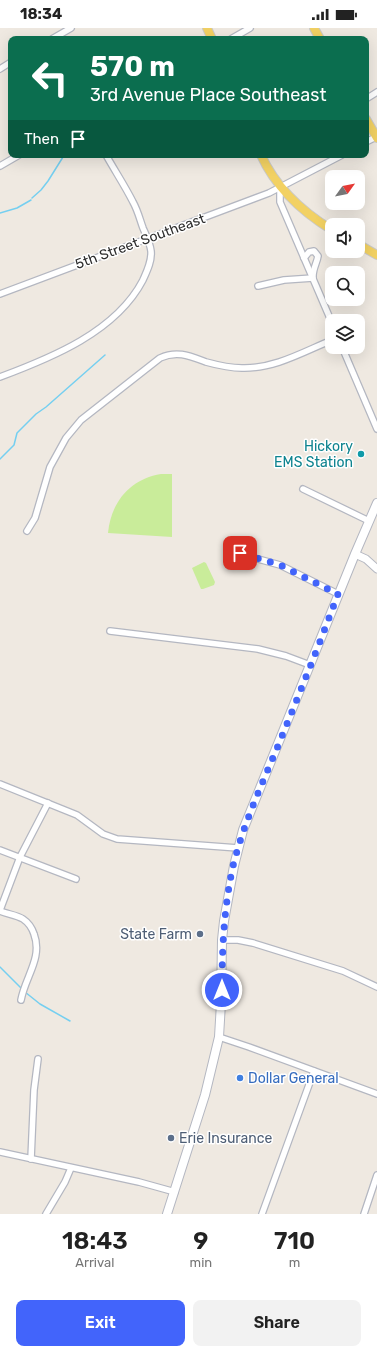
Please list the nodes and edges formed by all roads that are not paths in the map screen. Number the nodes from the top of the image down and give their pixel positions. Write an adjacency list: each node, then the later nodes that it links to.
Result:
1 (71, 28): 3 (street)
2 (250, 28): 4 (street)
3 (57, 36)
4 (236, 36)
5 (369, 124): 6 (main road)
6 (377, 137)
7 (14, 158): 11 (street)
8 (110, 158): 14 (street)
9 (265, 158): 12 (main road)
10 (336, 158): 12 (street, 5th Street Southeast)
11 (0, 166)
12 (280, 188): 13 (main road); 14 (street, 5th Street Southeast); 17 (street)
13 (325, 225)
14 (147, 239): 20 (street, 5th Street Southeast); 24 (street)
15 (365, 248): 16 (main road)
16 (377, 255)
17 (304, 258): 18 (street); 18 (street)
18 (313, 278): 19 (street); 21 (street)
19 (258, 286)
20 (0, 294)
21 (328, 314)
22 (325, 343): 29 (street)
23 (345, 354): 25 (street)
24 (0, 377)
25 (377, 429)
26 (303, 489): 28 (street)
27 (377, 503): 28 (main road)
28 (369, 521): 31 (main road)
29 (27, 532)
30 (229, 551): 33 (street)
31 (355, 554): 32 (street); 33 (main road)
32 (377, 569)
33 (338, 594): 35 (main road)
34 (110, 631): 35 (street)
35 (310, 665): 38 (main road)
36 (0, 784): 37 (street)
37 (48, 803): 38 (street); 40 (street)
38 (238, 848): 43 (main road)
39 (0, 850): 40 (street)
40 (20, 857): 41 (street); 42 (street)
41 (76, 879)
42 (0, 911): 45 (street)
43 (222, 940): 44 (street); 46 (main road)
44 (377, 987)
45 (21, 1000)
46 (219, 1037): 48 (street); 54 (main road)
47 (38, 1059): 51 (street)
48 (314, 1071): 49 (street); 57 (street)
49 (377, 1094)
50 (0, 1152): 51 (street)
51 (31, 1159): 52 (street)
52 (71, 1168): 54 (street); 55 (street)
53 (377, 1175): 58 (street)
54 (175, 1192): 56 (main road)
55 (46, 1214)
56 (167, 1214)
57 (262, 1214)
58 (364, 1214)

